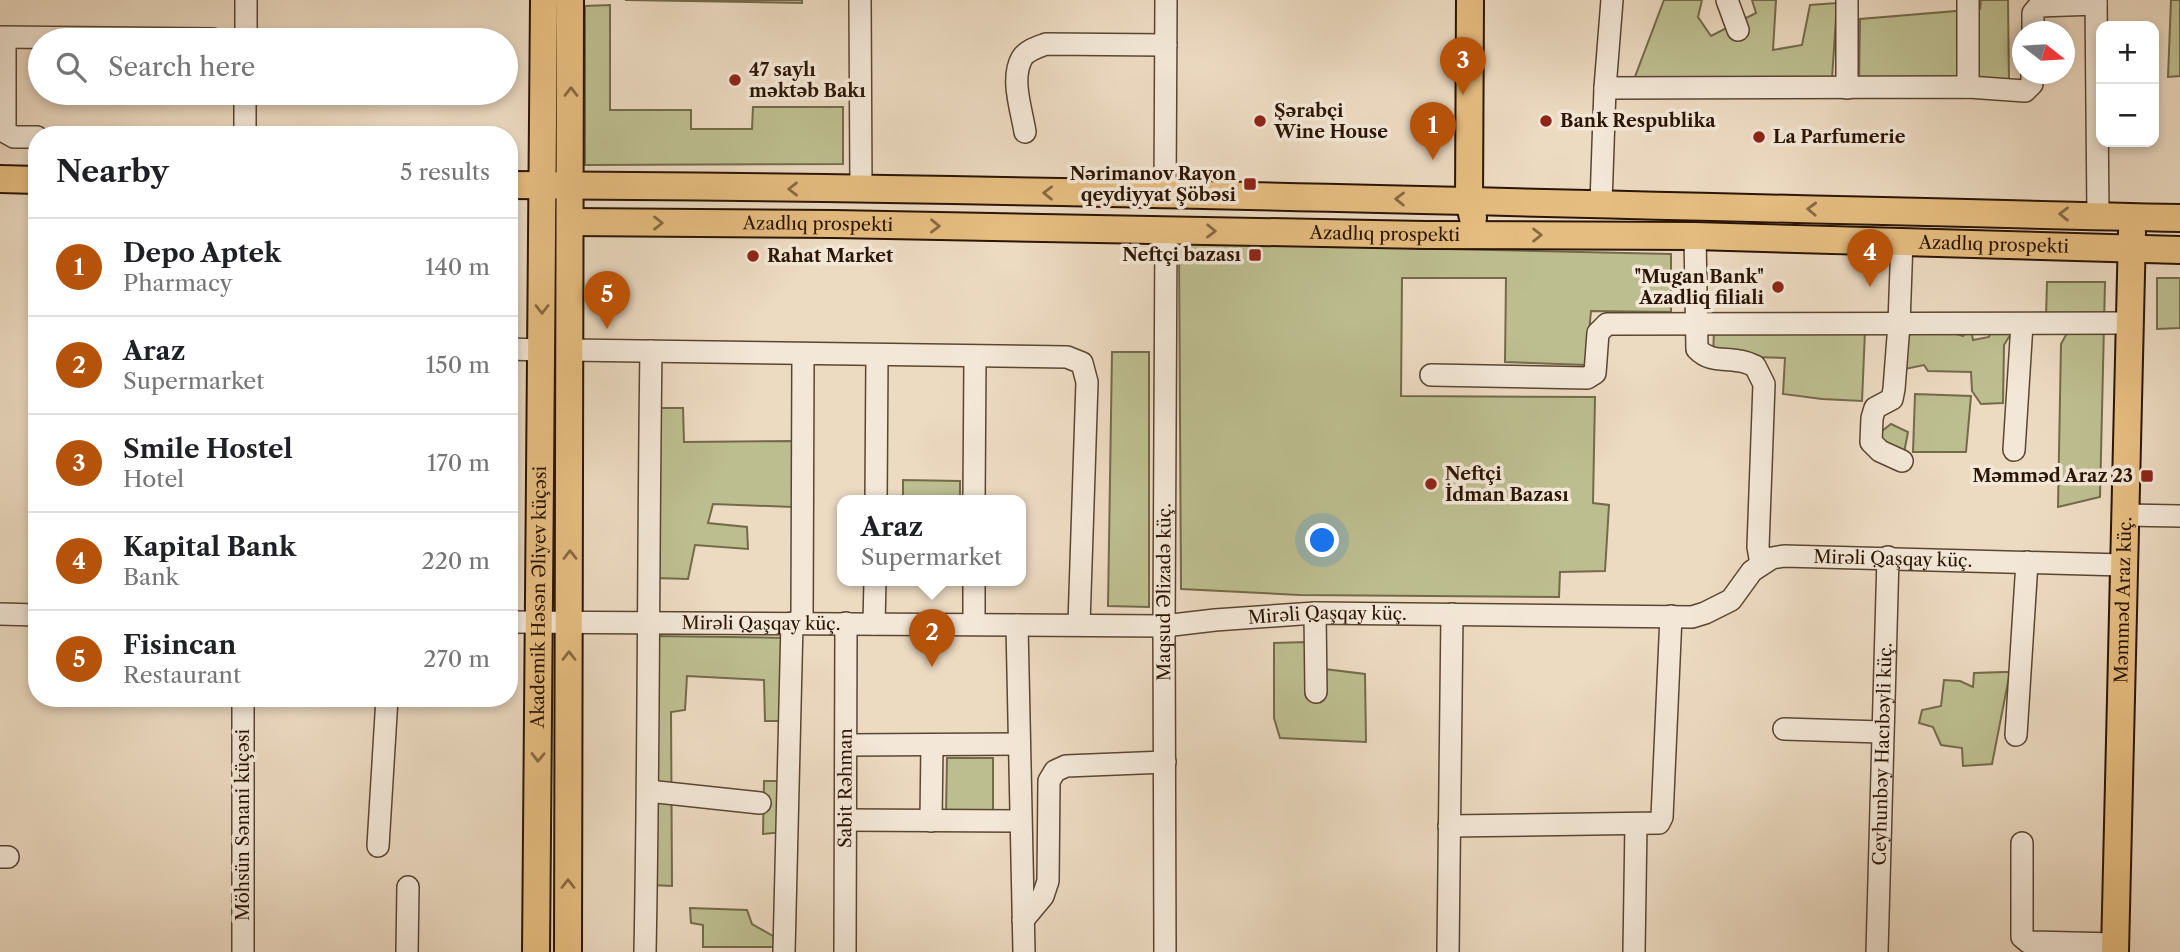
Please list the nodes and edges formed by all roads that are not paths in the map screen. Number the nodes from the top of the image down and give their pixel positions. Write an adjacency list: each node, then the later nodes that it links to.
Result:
1 (246, 0): 13 (street)
2 (544, 0): 28 (main road)
3 (570, 0): 26 (main road, one-way to 3)
4 (860, 0): 30 (street)
5 (1166, 0): 17 (street)
6 (1470, 0): 32 (main road)
7 (1612, 0): 19 (street)
8 (1727, 0): 14 (street)
9 (1847, 0): 20 (street)
10 (1968, 0): 21 (street)
11 (2096, 2): 12 (street); 35 (street)
12 (2033, 21)
13 (246, 28)
14 (1738, 30)
15 (3, 38): 16 (street); 25 (street)
16 (28, 38)
17 (1166, 45): 24 (street); 31 (street)
18 (2032, 84): 21 (street)
19 (1605, 88): 20 (street); 33 (street)
20 (1847, 88): 21 (street)
21 (1968, 88)
22 (246, 105): 23 (street)
23 (245, 126)
24 (1025, 132)
25 (28, 137)
26 (577, 177): 28 (main road, Azadlıq prospekti); 30 (main road, Azadlıq prospekti, one-way to 26); 38 (main road, Akademik Həsən Əliyev küçəsi)
27 (0, 179): 29 (main road)
28 (531, 179): 51 (main road, Akademik Həsən Əliyev küçəsi, one-way to 51)
29 (28, 180)
30 (861, 189): 31 (main road, Azadlıq prospekti, one-way to 30)
31 (1165, 195): 32 (main road, Azadlıq prospekti, one-way to 31)
32 (1468, 201): 33 (main road, Azadlıq prospekti); 40 (main road)
33 (1601, 203): 34 (main road, Azadlıq prospekti, one-way to 33)
34 (1856, 210): 35 (main road, Azadlıq prospekti, one-way to 34); 42 (main road)
35 (2098, 215): 36 (main road, Azadlıq prospekti)
36 (2132, 217): 37 (main road, Azadlıq prospekti); 44 (main road, Məmməd Araz küç.)
37 (2180, 218)
38 (577, 229): 39 (main road, Azadlıq prospekti, one-way to 39); 52 (main road, Akademik Həsən Əliyev küçəsi)
39 (1166, 230): 40 (main road, Azadlıq prospekti, one-way to 40); 85 (street, Maqsud Əlizadə küç.)
40 (1488, 235): 41 (main road, Azadlıq prospekti, one-way to 41)
41 (1695, 236): 42 (main road, Azadlıq prospekti); 49 (street)
42 (1855, 239): 43 (main road, Azadlıq prospekti)
43 (1902, 240): 44 (main road, Azadlıq prospekti); 47 (street)
44 (2131, 248): 45 (main road, Azadlıq prospekti); 46 (main road, Məmməd Araz küç.)
45 (2180, 250)
46 (2129, 323): 48 (street); 62 (main road, Məmməd Araz küç.)
47 (1899, 324): 48 (street); 49 (street); 59 (street)
48 (2022, 324): 58 (street)
49 (1695, 325): 57 (street); 66 (street)
50 (518, 349): 51 (street)
51 (542, 350): 76 (main road, Akademik Həsən Əliyev küçəsi)
52 (570, 350): 53 (street); 77 (main road, Akademik Həsən Əliyev küçəsi, one-way to 52)
53 (651, 351): 54 (street); 78 (street)
54 (803, 354): 55 (street); 79 (street)
55 (877, 355): 56 (street); 60 (street)
56 (975, 357): 61 (street); 83 (street)
57 (1431, 374)
58 (2014, 450)
59 (1902, 461)
60 (876, 495)
61 (974, 495)
62 (2125, 515): 63 (street); 67 (main road, Məmməd Araz küç.)
63 (2180, 516)
64 (1888, 557): 65 (street, Mirəli Qaşqay küç.); 66 (street, Mirəli Qaşqay küç.); 90 (street, Ceyhunbəy Hacıbəyli küç.)
65 (2027, 562): 67 (street, Mirəli Qaşqay küç.); 91 (street)
66 (1761, 564): 74 (street, Mirəli Qaşqay küç.)
67 (2123, 565): 107 (main road, Məmməd Araz küç.)
68 (875, 586): 81 (street)
69 (974, 586): 82 (street)
70 (0, 614): 73 (street)
71 (1315, 614): 72 (street, Mirəli Qaşqay küç.); 85 (street, Mirəli Qaşqay küç.); 86 (street)
72 (1452, 614): 74 (street, Mirəli Qaşqay küç.); 102 (street)
73 (28, 615)
74 (1671, 616): 101 (street)
75 (518, 622): 76 (street, Mirəli Qaşqay küç.)
76 (540, 623): 77 (street, Mirəli Qaşqay küç.); 110 (main road, Akademik Həsən Əliyev küçəsi, one-way to 110)
77 (569, 623): 78 (street, Mirəli Qaşqay küç.); 111 (main road, Akademik Həsən Əliyev küçəsi, one-way to 77)
78 (647, 623): 79 (street, Mirəli Qaşqay küç.); 96 (street)
79 (797, 623): 80 (street, Mirəli Qaşqay küç.); 113 (street)
80 (846, 624): 81 (street, Mirəli Qaşqay küç.); 93 (street, Sabit Rəhman)
81 (874, 624): 82 (street, Mirəli Qaşqay küç.)
82 (974, 624): 84 (street, Mirəli Qaşqay küç.)
83 (1079, 624): 84 (street, Mirəli Qaşqay küç.); 85 (street, Mirəli Qaşqay küç.)
84 (1017, 625): 92 (street)
85 (1164, 626): 95 (street, Maqsud Əlizadə küç.)
86 (1316, 692)
87 (243, 707): 108 (street, Möhsün Sənani küçəsi)
88 (386, 707): 104 (street)
89 (1784, 729): 90 (street)
90 (1881, 732): 119 (street, Ceyhunbəy Hacıbəyli küç.)
91 (2016, 735)
92 (1019, 744): 94 (street); 100 (street)
93 (846, 745): 94 (street); 98 (street, Sabit Rəhman)
94 (932, 745): 99 (street)
95 (1164, 762): 106 (street); 116 (street, Maqsud Əlizadə küç.)
96 (648, 791): 97 (street); 112 (street)
97 (760, 803)
98 (846, 820): 99 (street); 114 (street, Sabit Rəhman)
99 (931, 821): 100 (street)
100 (1020, 821): 106 (street)
101 (1636, 824): 102 (street); 118 (street)
102 (1449, 826): 117 (street)
103 (2022, 843): 107 (street)
104 (378, 846)
105 (408, 887): 109 (street)
106 (1023, 920): 115 (street)
107 (2115, 948)
108 (243, 952)
109 (407, 952)
110 (536, 952)
111 (568, 952)
112 (645, 952)
113 (784, 952)
114 (846, 952)
115 (1024, 952)
116 (1165, 952)
117 (1448, 952)
118 (1634, 952)
119 (1877, 952)

